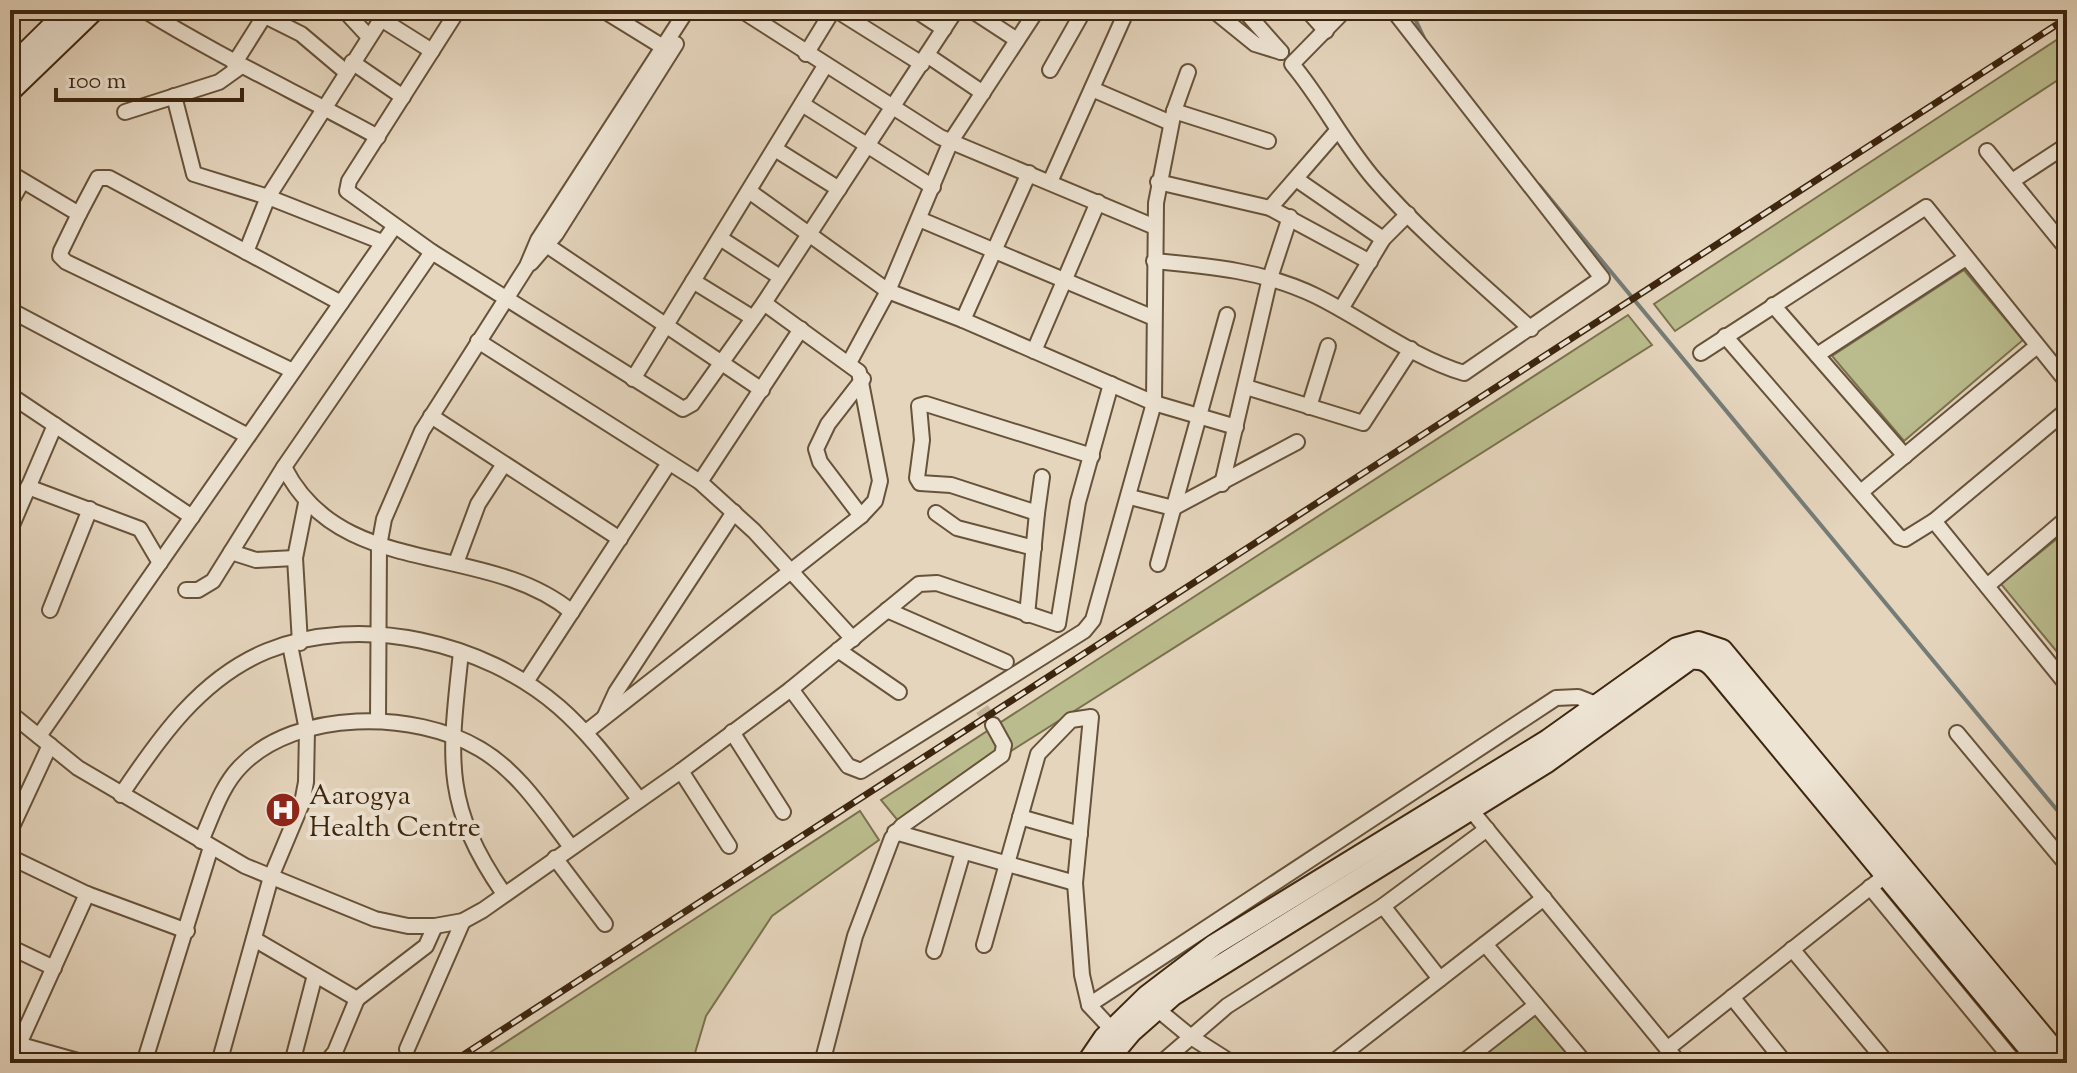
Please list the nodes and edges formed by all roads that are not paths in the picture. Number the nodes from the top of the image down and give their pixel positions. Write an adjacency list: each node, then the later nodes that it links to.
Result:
1 (94, 10): 23 (street)
2 (144, 10): 32 (street)
3 (344, 10): 26 (street)
4 (458, 10): 29 (street)
5 (603, 10): 28 (street)
6 (687, 10): 28 (street)
7 (698, 10): 38 (street)
8 (741, 10): 30 (street)
9 (835, 10): 30 (street); 31 (street)
10 (915, 10): 24 (street)
11 (956, 10): 24 (street)
12 (971, 10): 27 (street)
13 (1037, 10): 27 (street)
14 (1084, 10): 36 (street)
15 (1127, 10): 39 (street)
16 (1213, 10): 17 (street)
17 (1244, 10)
18 (1307, 10): 25 (street)
19 (1345, 10): 25 (street)
20 (1393, 10): 105 (street)
21 (267, 13): 32 (street); 34 (street)
22 (384, 14): 26 (street); 29 (street)
23 (61, 18): 35 (street); 40 (street)
24 (944, 29): 31 (street)
25 (1326, 31): 49 (street)
26 (369, 37): 34 (street)
27 (1017, 40): 41 (street)
28 (663, 47): 38 (street)
29 (432, 51): 43 (street)
30 (806, 54): 33 (street)
31 (924, 60): 41 (street); 46 (street)
32 (237, 65): 42 (street); 45 (street)
33 (825, 66): 44 (street); 46 (street)
34 (349, 67): 43 (street); 45 (street)
35 (10, 68)
36 (1050, 70)
37 (1188, 72): 48 (street)
38 (651, 74): 80 (street)
39 (1092, 89): 48 (street); 61 (street)
40 (10, 91)
41 (983, 93): 51 (street)
42 (174, 96): 47 (street); 66 (street)
43 (403, 97): 50 (street)
44 (802, 104): 54 (street); 55 (street)
45 (323, 107): 50 (street); 66 (street)
46 (893, 108): 51 (street); 54 (street)
47 (125, 112)
48 (1172, 117): 52 (street); 62 (street)
49 (1336, 132): 59 (street); 71 (street)
50 (378, 137): 74 (street)
51 (951, 141): 57 (street); 63 (street)
52 (1268, 141)
53 (2067, 145): 60 (street)
54 (867, 147): 63 (street); 64 (street)
55 (775, 149): 64 (street); 65 (street)
56 (1987, 151): 60 (street)
57 (1029, 173): 61 (street); 82 (street)
58 (16, 178): 68 (street); 70 (street)
59 (1296, 179): 69 (street); 78 (street)
60 (2012, 181): 81 (street)
61 (1050, 182): 67 (street)
62 (1158, 182): 69 (street); 75 (street)
63 (933, 187): 73 (street)
64 (839, 189): 76 (street)
65 (749, 191): 76 (street); 77 (street)
66 (268, 197): 79 (street); 83 (street)
67 (1098, 202): 75 (street); 91 (street)
68 (10, 203)
69 (1270, 208): 72 (street)
70 (79, 214): 83 (street); 116 (street)
71 (1408, 214): 78 (street); 105 (street)
72 (1290, 217): 87 (street); 89 (street)
73 (919, 219): 82 (street); 92 (street)
74 (394, 227): 79 (street); 84 (street)
75 (1155, 227): 86 (street)
76 (808, 235): 88 (street); 92 (street)
77 (720, 238): 88 (street); 90 (street)
78 (1383, 239): 87 (street)
79 (382, 242): 94 (street)
80 (543, 243): 93 (street); 103 (street)
81 (2067, 249)
82 (993, 251): 91 (street); 102 (street)
83 (246, 252): 94 (street)
84 (432, 252): 93 (street); 137 (street)
85 (1966, 258): 96 (street); 109 (street); 113 (street)
86 (1154, 261): 89 (street); 101 (street)
87 (1370, 262): 97 (street)
88 (780, 277): 95 (street)
89 (1270, 278): 97 (street); 121 (street)
90 (693, 281): 100 (street); 103 (street)
91 (1066, 281): 101 (street); 111 (street)
92 (888, 291): 102 (street); 115 (street)
93 (506, 298): 107 (street); 117 (street)
94 (341, 303): 116 (street)
95 (764, 303): 100 (street); 104 (street)
96 (1773, 305): 106 (street); 113 (street)
97 (1341, 309): 110 (street)
98 (10, 310): 131 (street)
99 (1227, 315): 128 (street)
100 (753, 318): 114 (street)
101 (1154, 318): 124 (street)
102 (963, 320): 111 (street)
103 (665, 327): 114 (street); 117 (street)
104 (801, 329): 115 (street); 122 (street)
105 (1531, 329): 110 (street)
106 (1725, 336): 112 (street); 142 (street)
107 (478, 341): 127 (street); 135 (street)
108 (1328, 346): 125 (street)
109 (2037, 346): 119 (street); 134 (street)
110 (1411, 349): 125 (street)
111 (1034, 351): 120 (street)
112 (1701, 353)
113 (1817, 355): 134 (street)
114 (721, 362): 117 (street); 122 (street)
115 (849, 363): 118 (street)
116 (293, 371): 131 (street)
117 (633, 379)
118 (863, 379): 150 (street); 150 (street)
119 (2067, 382)
120 (1111, 384): 124 (street); 133 (street)
121 (1246, 387): 125 (street); 130 (street)
122 (762, 390): 139 (street)
123 (10, 395): 129 (street)
124 (1154, 403): 128 (street); 143 (street)
125 (1309, 407)
126 (2067, 410): 153 (street)
127 (431, 416): 136 (street); 156 (street)
128 (1198, 416): 130 (street); 145 (street)
129 (55, 425): 141 (street); 151 (street)
130 (1236, 427): 140 (street)
131 (248, 436): 151 (street)
132 (1297, 442): 140 (street)
133 (1092, 456): 149 (street); 169 (street)
134 (1905, 456): 142 (street)
135 (669, 463): 139 (street); 155 (street)
136 (504, 464): 155 (street); 161 (street)
137 (284, 467): 144 (street); 158 (street)
138 (1042, 477): 149 (street)
139 (700, 482): 147 (street)
140 (1222, 484): 145 (street)
141 (28, 487): 146 (street); 152 (street)
142 (1861, 492): 153 (street)
143 (1130, 497): 145 (street); 179 (street)
144 (306, 503): 156 (street); 159 (street)
145 (1173, 508): 162 (street)
146 (90, 509): 160 (street); 166 (street)
147 (734, 512): 163 (street); 183 (street)
148 (936, 513): 157 (street)
149 (1037, 513): 157 (street)
150 (861, 516): 163 (street)
151 (192, 517): 160 (street)
152 (12, 520)
153 (1934, 521): 164 (street)
154 (2066, 522): 164 (street)
155 (620, 539): 168 (street)
156 (379, 546): 161 (street); 170 (street)
157 (1034, 548): 169 (street)
158 (231, 552): 159 (street); 165 (street)
159 (295, 558): 172 (street)
160 (160, 563): 191 (street)
161 (456, 563): 168 (street)
162 (1158, 564)
163 (791, 570): 171 (street); 183 (street)
164 (1987, 586): 178 (street)
165 (186, 590)
166 (50, 610)
167 (887, 610): 169 (street); 171 (street); 176 (street)
168 (572, 612): 177 (street)
169 (1027, 615)
170 (379, 636): 172 (street); 175 (street); 184 (street)
171 (853, 639): 173 (street)
172 (295, 644): 186 (street); 193 (street)
173 (838, 650): 179 (street); 180 (street)
174 (1698, 650): 181 (street); 195 (street); 211 (street); 259 (street)
175 (461, 652): 177 (street); 190 (street)
176 (1006, 662)
177 (526, 682): 187 (street)
178 (2067, 685)
179 (791, 689): 188 (street)
180 (899, 692)
181 (1596, 704): 217 (street); 217 (street)
182 (10, 713): 191 (street)
183 (603, 720): 187 (street)
184 (378, 721): 186 (street); 190 (street)
185 (993, 725): 200 (street)
186 (307, 730): 202 (street); 210 (street)
187 (586, 732): 194 (street)
188 (732, 732): 192 (street); 196 (street)
189 (1957, 733): 209 (street)
190 (452, 736): 204 (street); 214 (street)
191 (45, 741): 193 (street); 198 (street)
192 (681, 771): 194 (street); 203 (street)
193 (121, 795): 202 (street)
194 (639, 799): 204 (street)
195 (1471, 810): 199 (street); 235 (street)
196 (783, 812)
197 (1020, 817): 201 (street); 201 (street); 208 (street)
198 (12, 821)
199 (1487, 829): 215 (street); 216 (street)
200 (895, 832): 205 (street); 247 (street)
201 (1080, 834): 212 (street)
202 (206, 844): 210 (street); 221 (street)
203 (729, 846)
204 (571, 847): 207 (street)
205 (963, 852): 208 (street); 227 (street)
206 (10, 857): 213 (street)
207 (555, 858): 214 (street); 219 (street)
208 (1007, 864): 212 (street); 224 (street)
209 (2067, 865)
210 (271, 877): 220 (street); 222 (street)
211 (1878, 881): 226 (street); 257 (street); 258 (street)
212 (1075, 883): 233 (street)
213 (87, 894): 221 (street); 228 (street)
214 (504, 894): 218 (street)
215 (1544, 898): 223 (street); 240 (street)
216 (1383, 906): 230 (street); 237 (street)
217 (1245, 915): 233 (street); 236 (street)
218 (463, 921): 220 (street); 239 (street)
219 (605, 924)
220 (435, 926): 232 (street)
221 (187, 931): 243 (street)
222 (254, 939): 229 (street); 244 (street)
223 (1485, 944): 230 (street); 234 (street)
224 (984, 945)
225 (10, 947): 228 (street)
226 (1792, 949): 231 (street); 256 (street)
227 (934, 951)
228 (54, 968): 238 (street)
229 (315, 975): 232 (street); 245 (street)
230 (1440, 979): 241 (street)
231 (1732, 997): 240 (street); 255 (street)
232 (357, 999): 246 (street)
233 (1089, 1005): 236 (street)
234 (1536, 1005): 252 (street); 253 (street)
235 (1157, 1009): 236 (street); 237 (street)
236 (1118, 1035): 248 (street); 249 (street)
237 (1191, 1037): 250 (street); 251 (street)
238 (14, 1043): 242 (street)
239 (407, 1049)
240 (1667, 1049): 254 (street)
241 (1336, 1062)
242 (85, 1063)
243 (144, 1063)
244 (219, 1063)
245 (292, 1063)
246 (326, 1063)
247 (822, 1063)
248 (1087, 1063)
249 (1105, 1063)
250 (1161, 1063)
251 (1232, 1063)
252 (1462, 1063)
253 (1585, 1063)
254 (1679, 1063)
255 (1785, 1063)
256 (1887, 1063)
257 (2015, 1063)
258 (2041, 1063)
259 (2065, 1063)

